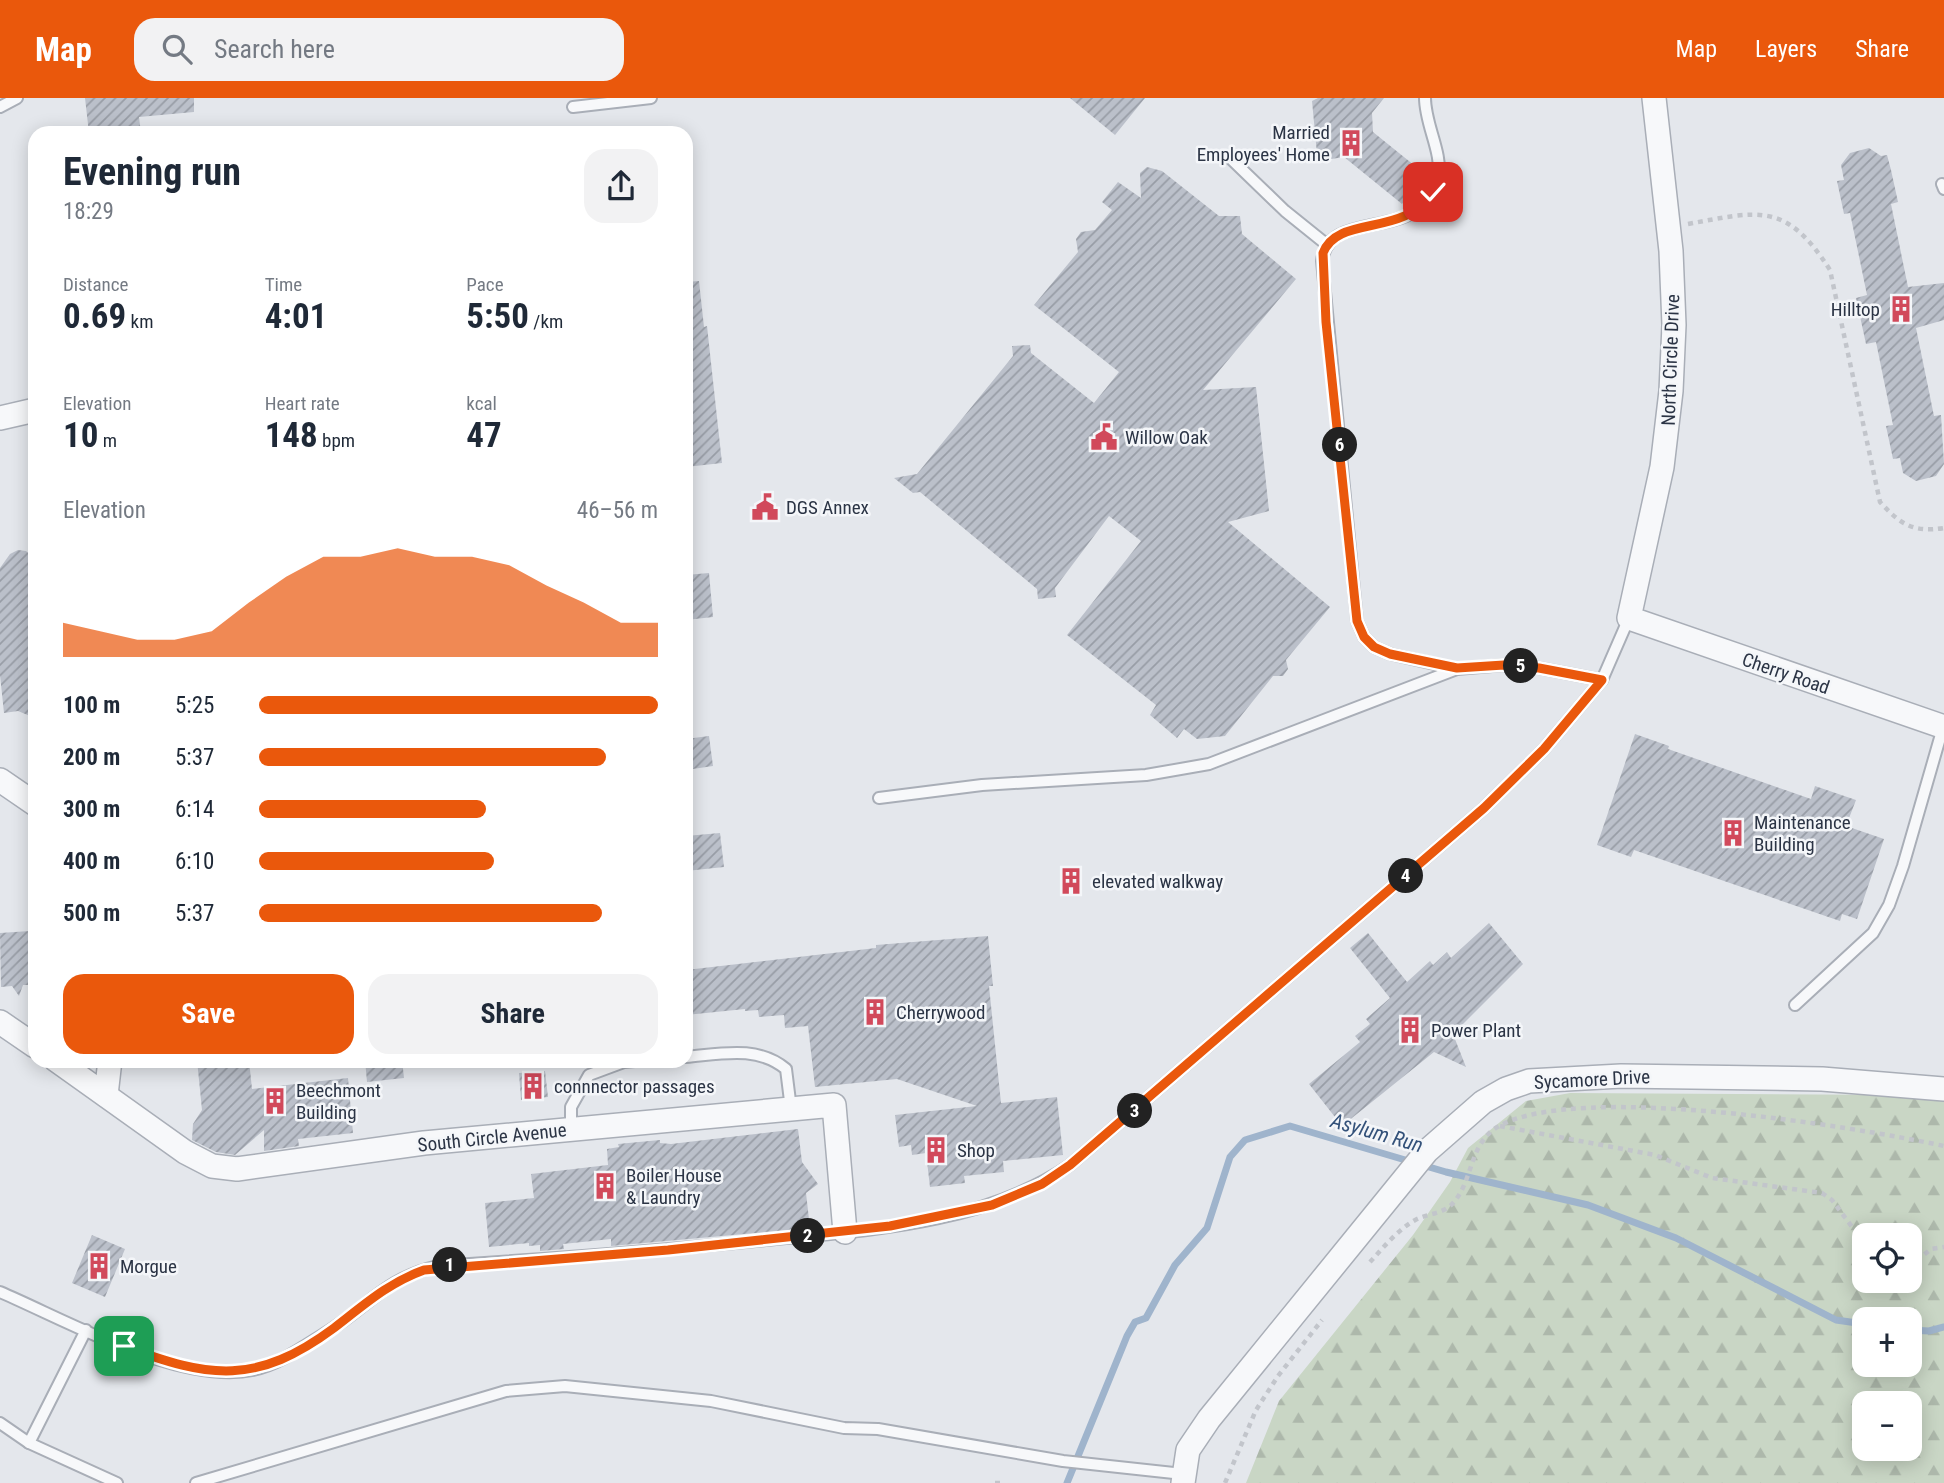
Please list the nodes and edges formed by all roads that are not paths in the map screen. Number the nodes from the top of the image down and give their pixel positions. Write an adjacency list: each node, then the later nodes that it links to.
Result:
1 (17, 98): 5 (lane)
2 (651, 98): 6 (lane)
3 (1425, 98): 8 (lane)
4 (1654, 98): 11 (street, North Circle Drive)
5 (0, 107)
6 (573, 107)
7 (1229, 157): 8 (lane)
8 (1326, 244): 12 (lane)
9 (28, 412): 10 (street)
10 (0, 418)
11 (1629, 618): 13 (lane); 14 (street, Cherry Road)
12 (1457, 668): 13 (lane); 16 (lane)
13 (1602, 680): 29 (lane)
14 (1944, 726): 18 (lane)
15 (0, 780): 17 (street)
16 (879, 798)
17 (28, 799)
18 (1795, 1005)
19 (0, 1022): 20 (street)
20 (28, 1041)
21 (693, 1056): 27 (lane)
22 (67, 1068): 26 (street, South Circle Avenue)
23 (109, 1068): 26 (street)
24 (608, 1068): 28 (lane)
25 (1944, 1089): 34 (street, Sycamore Drive)
26 (106, 1095): 28 (street, South Circle Avenue)
27 (791, 1109): 28 (street, South Circle Avenue); 29 (street, South Circle Avenue)
28 (571, 1129)
29 (845, 1232): 31 (lane)
30 (0, 1292): 31 (lane)
31 (86, 1330): 33 (lane)
32 (0, 1423): 33 (lane)
33 (29, 1443): 35 (lane)
34 (1183, 1479): 36 (lane)
35 (117, 1483)
36 (196, 1483)

